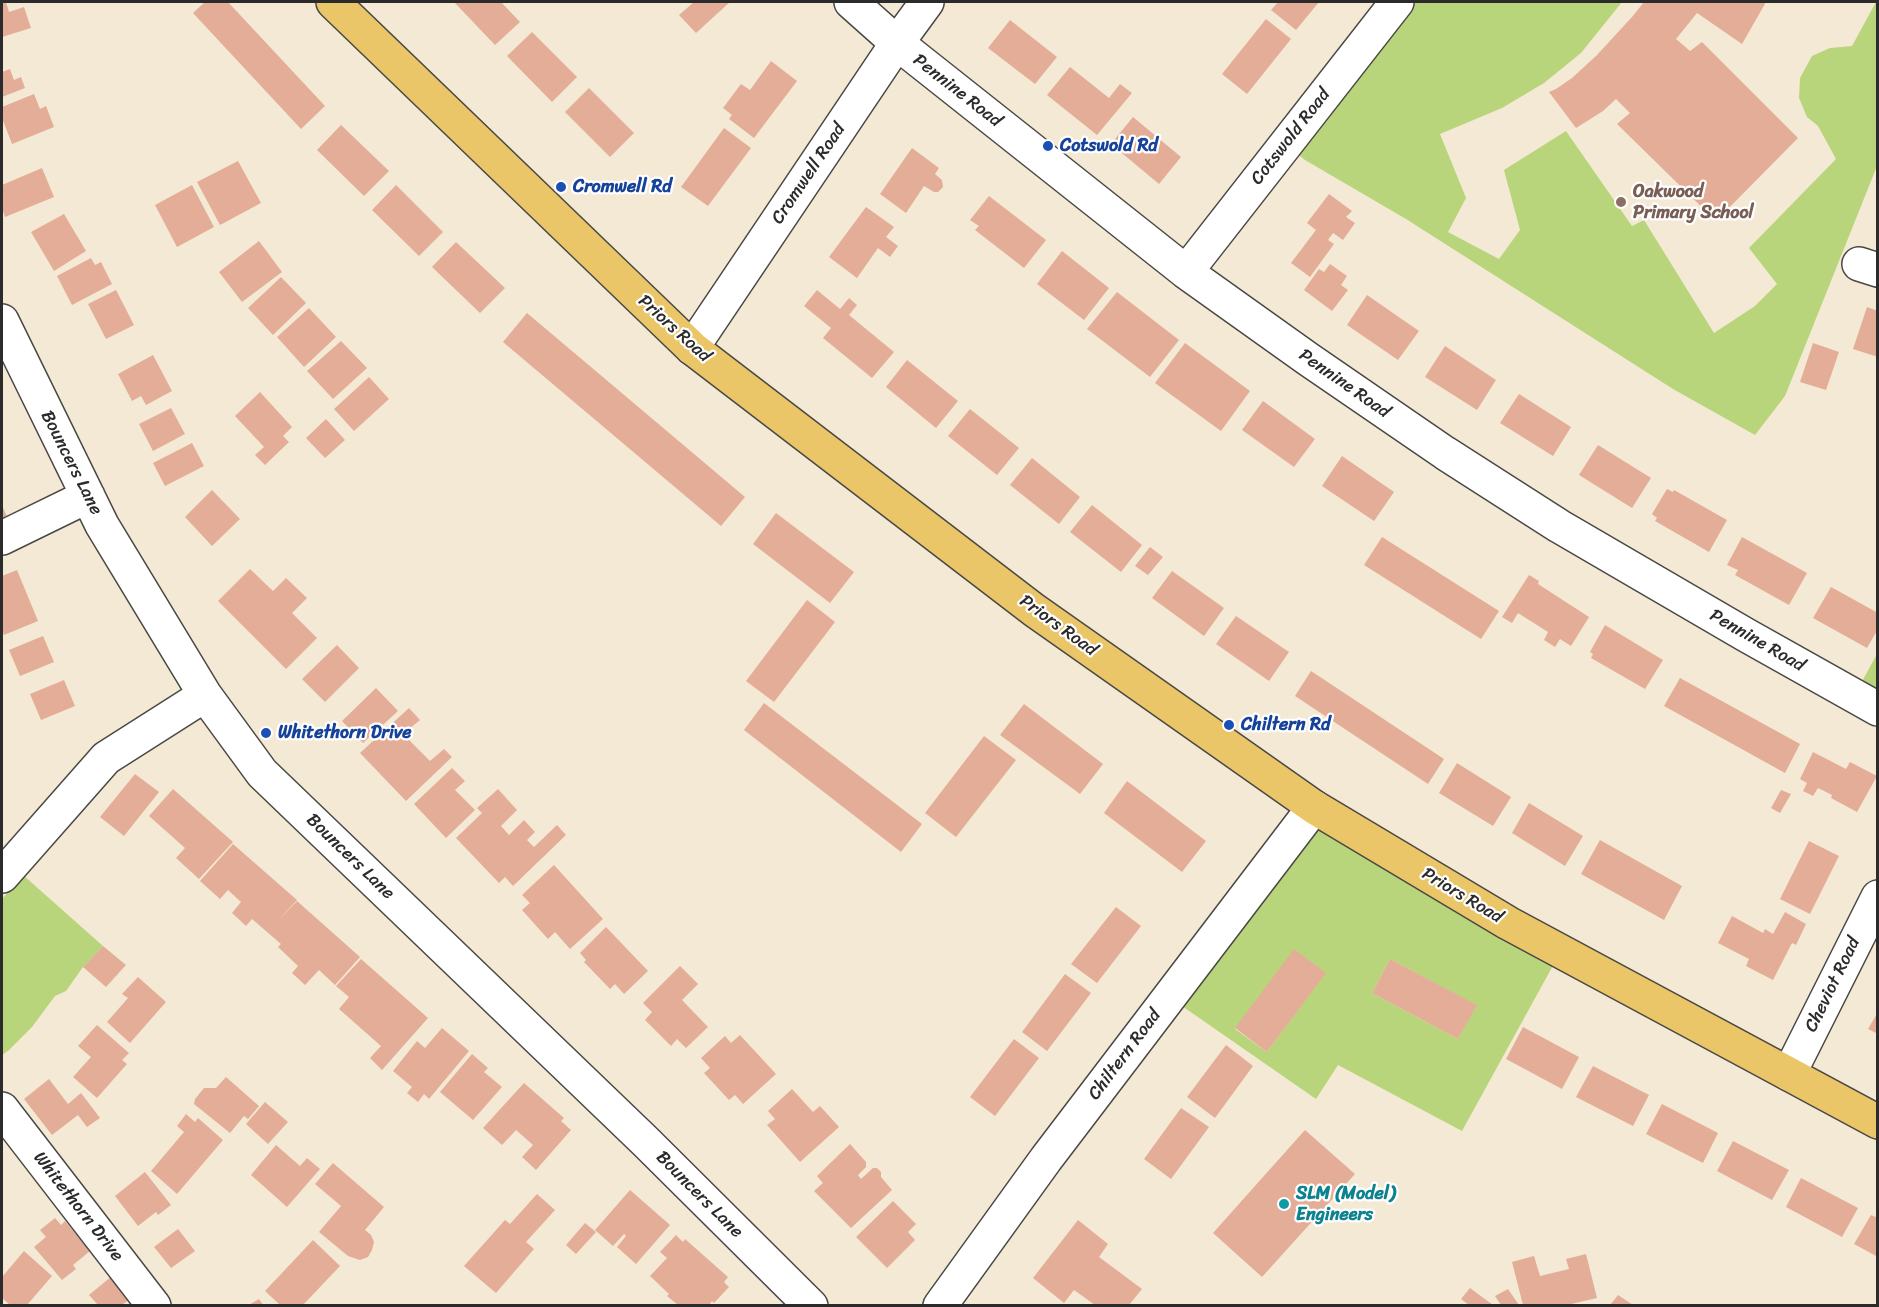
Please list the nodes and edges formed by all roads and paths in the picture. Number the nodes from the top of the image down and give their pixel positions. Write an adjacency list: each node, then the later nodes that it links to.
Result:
1 (333, 2): 8 (main road, Priors Road)
2 (851, 2): 5 (street, Pennine Road)
3 (927, 2): 5 (street, Cromwell Road)
4 (1397, 2): 6 (street, Cotswold Road)
5 (897, 43): 6 (street, Pennine Road); 8 (street, Cromwell Road)
6 (1186, 272): 12 (street, Pennine Road)
7 (2, 321): 9 (street, Bouncers Lane)
8 (692, 348): 13 (main road, Priors Road)
9 (88, 496): 10 (street); 11 (street, Bouncers Lane)
10 (2, 538)
11 (205, 695): 14 (street); 20 (street, Bouncers Lane)
12 (1878, 709)
13 (1314, 807): 16 (main road, Priors Road); 21 (street, Chiltern Road)
14 (2, 876)
15 (1878, 897): 16 (street, Cheviot Road)
16 (1790, 1074): 18 (main road, Priors Road)
17 (2, 1109): 19 (street, Whitethorn Drive)
18 (1878, 1122)
19 (154, 1305)
20 (811, 1305)
21 (940, 1305)

